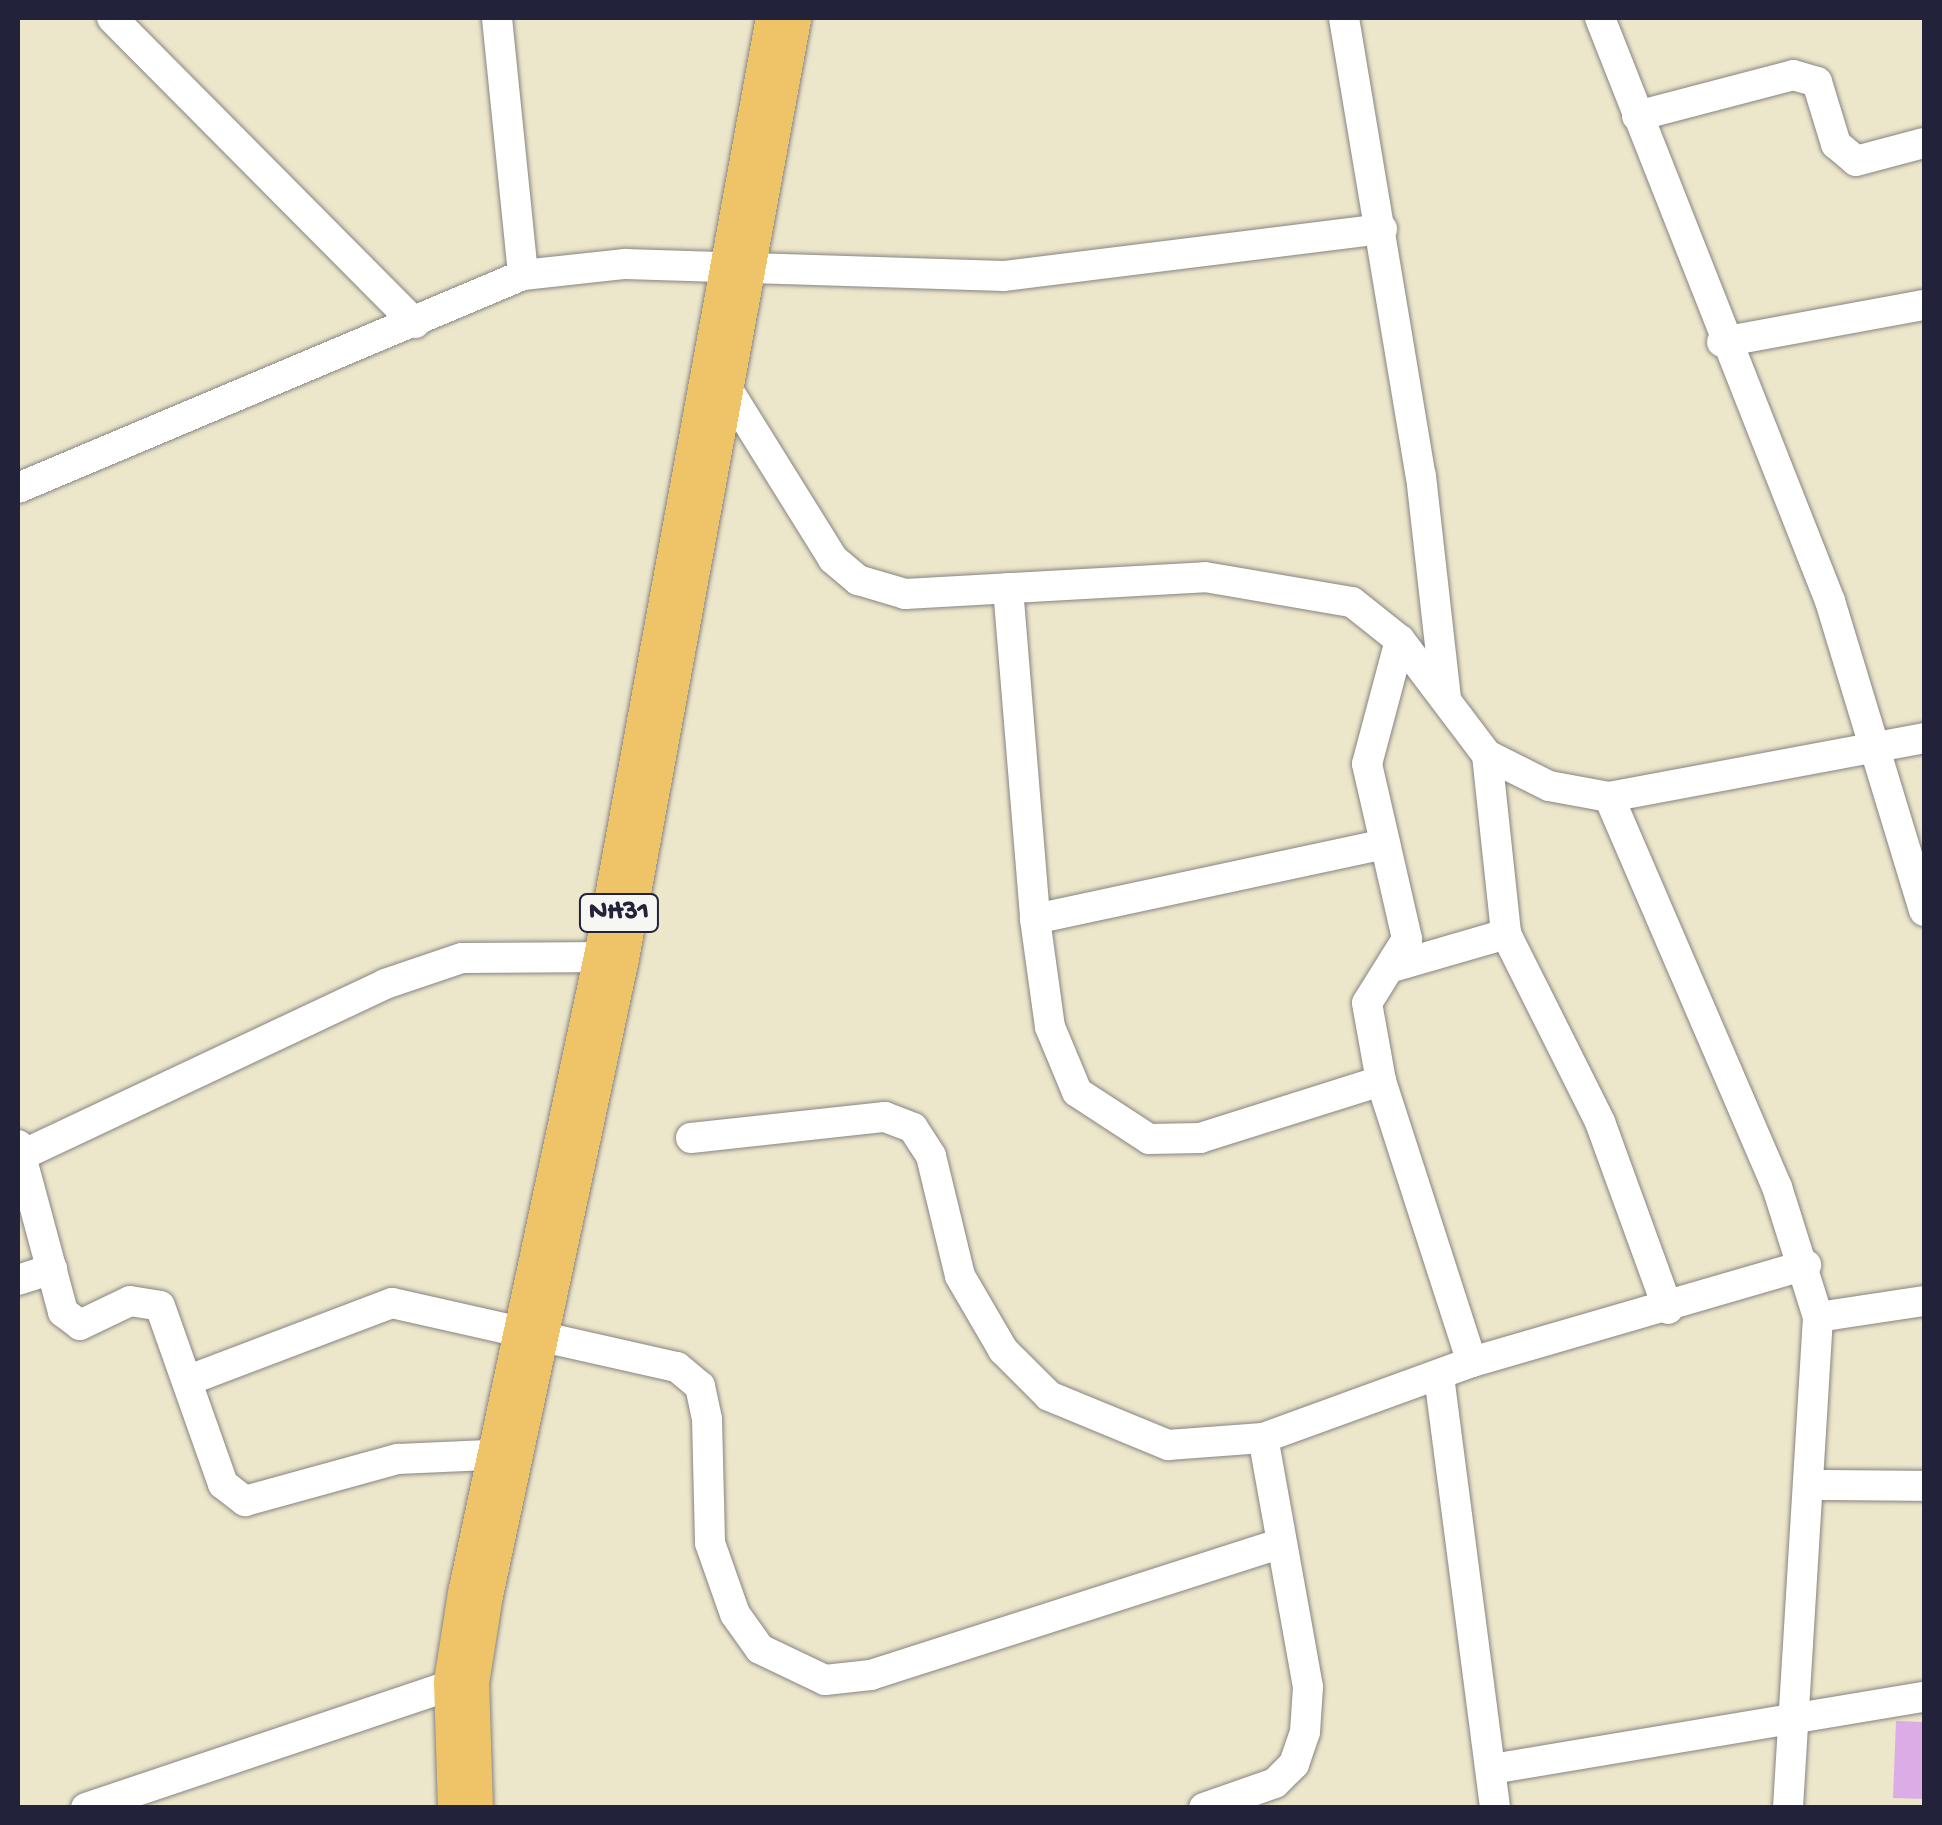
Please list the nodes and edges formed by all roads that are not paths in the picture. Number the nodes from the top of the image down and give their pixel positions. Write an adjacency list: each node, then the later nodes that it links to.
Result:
1 (112, 18): 12 (street)
2 (497, 18): 10 (street)
3 (784, 18): 9 (highway, NH31)
4 (1344, 18): 8 (street)
5 (1600, 18): 6 (street)
6 (1636, 116): 7 (street); 13 (street)
7 (1924, 143)
8 (1382, 230): 9 (street); 18 (street)
9 (733, 268): 10 (street); 14 (highway, NH31)
10 (524, 275): 12 (street)
11 (1924, 305): 13 (street)
12 (415, 323): 15 (street)
13 (1722, 342): 20 (street)
14 (716, 370): 16 (street); 27 (highway, NH31)
15 (18, 488)
16 (1008, 588): 17 (street); 25 (street)
17 (1400, 640): 18 (street); 23 (street)
18 (1446, 699): 21 (street)
19 (1924, 738): 20 (street)
20 (1878, 746): 22 (street); 24 (street)
21 (1488, 756): 22 (street); 26 (street)
22 (1609, 796): 33 (street)
23 (1386, 844): 25 (street); 28 (street)
24 (1922, 897)
25 (1034, 919): 29 (street)
26 (1506, 934): 28 (street); 37 (street)
27 (611, 957): 31 (street); 39 (highway, NH31)
28 (1396, 966): 29 (street)
29 (1381, 1081): 40 (street)
30 (691, 1138): 43 (street)
31 (19, 1151): 32 (street)
32 (24, 1195): 34 (street)
33 (1806, 1266): 37 (street); 38 (street)
34 (52, 1268): 35 (street); 42 (street)
35 (18, 1280)
36 (1924, 1302): 38 (street)
37 (1668, 1309): 40 (street)
38 (1818, 1317): 45 (street)
39 (538, 1335): 42 (street); 44 (highway, NH31); 47 (street)
40 (1472, 1362): 41 (street)
41 (1439, 1376): 43 (street); 51 (street)
42 (189, 1380): 44 (street)
43 (1263, 1438): 47 (street)
44 (510, 1454): 48 (highway, NH31)
45 (1813, 1486): 46 (street); 50 (street)
46 (1924, 1486)
47 (1280, 1544): 54 (street)
48 (461, 1682): 52 (street); 53 (highway, NH31)
49 (1924, 1696): 50 (street)
50 (1796, 1712): 51 (street); 56 (street)
51 (1492, 1769): 55 (street)
52 (86, 1808)
53 (465, 1808)
54 (1204, 1808)
55 (1495, 1808)
56 (1788, 1808)

